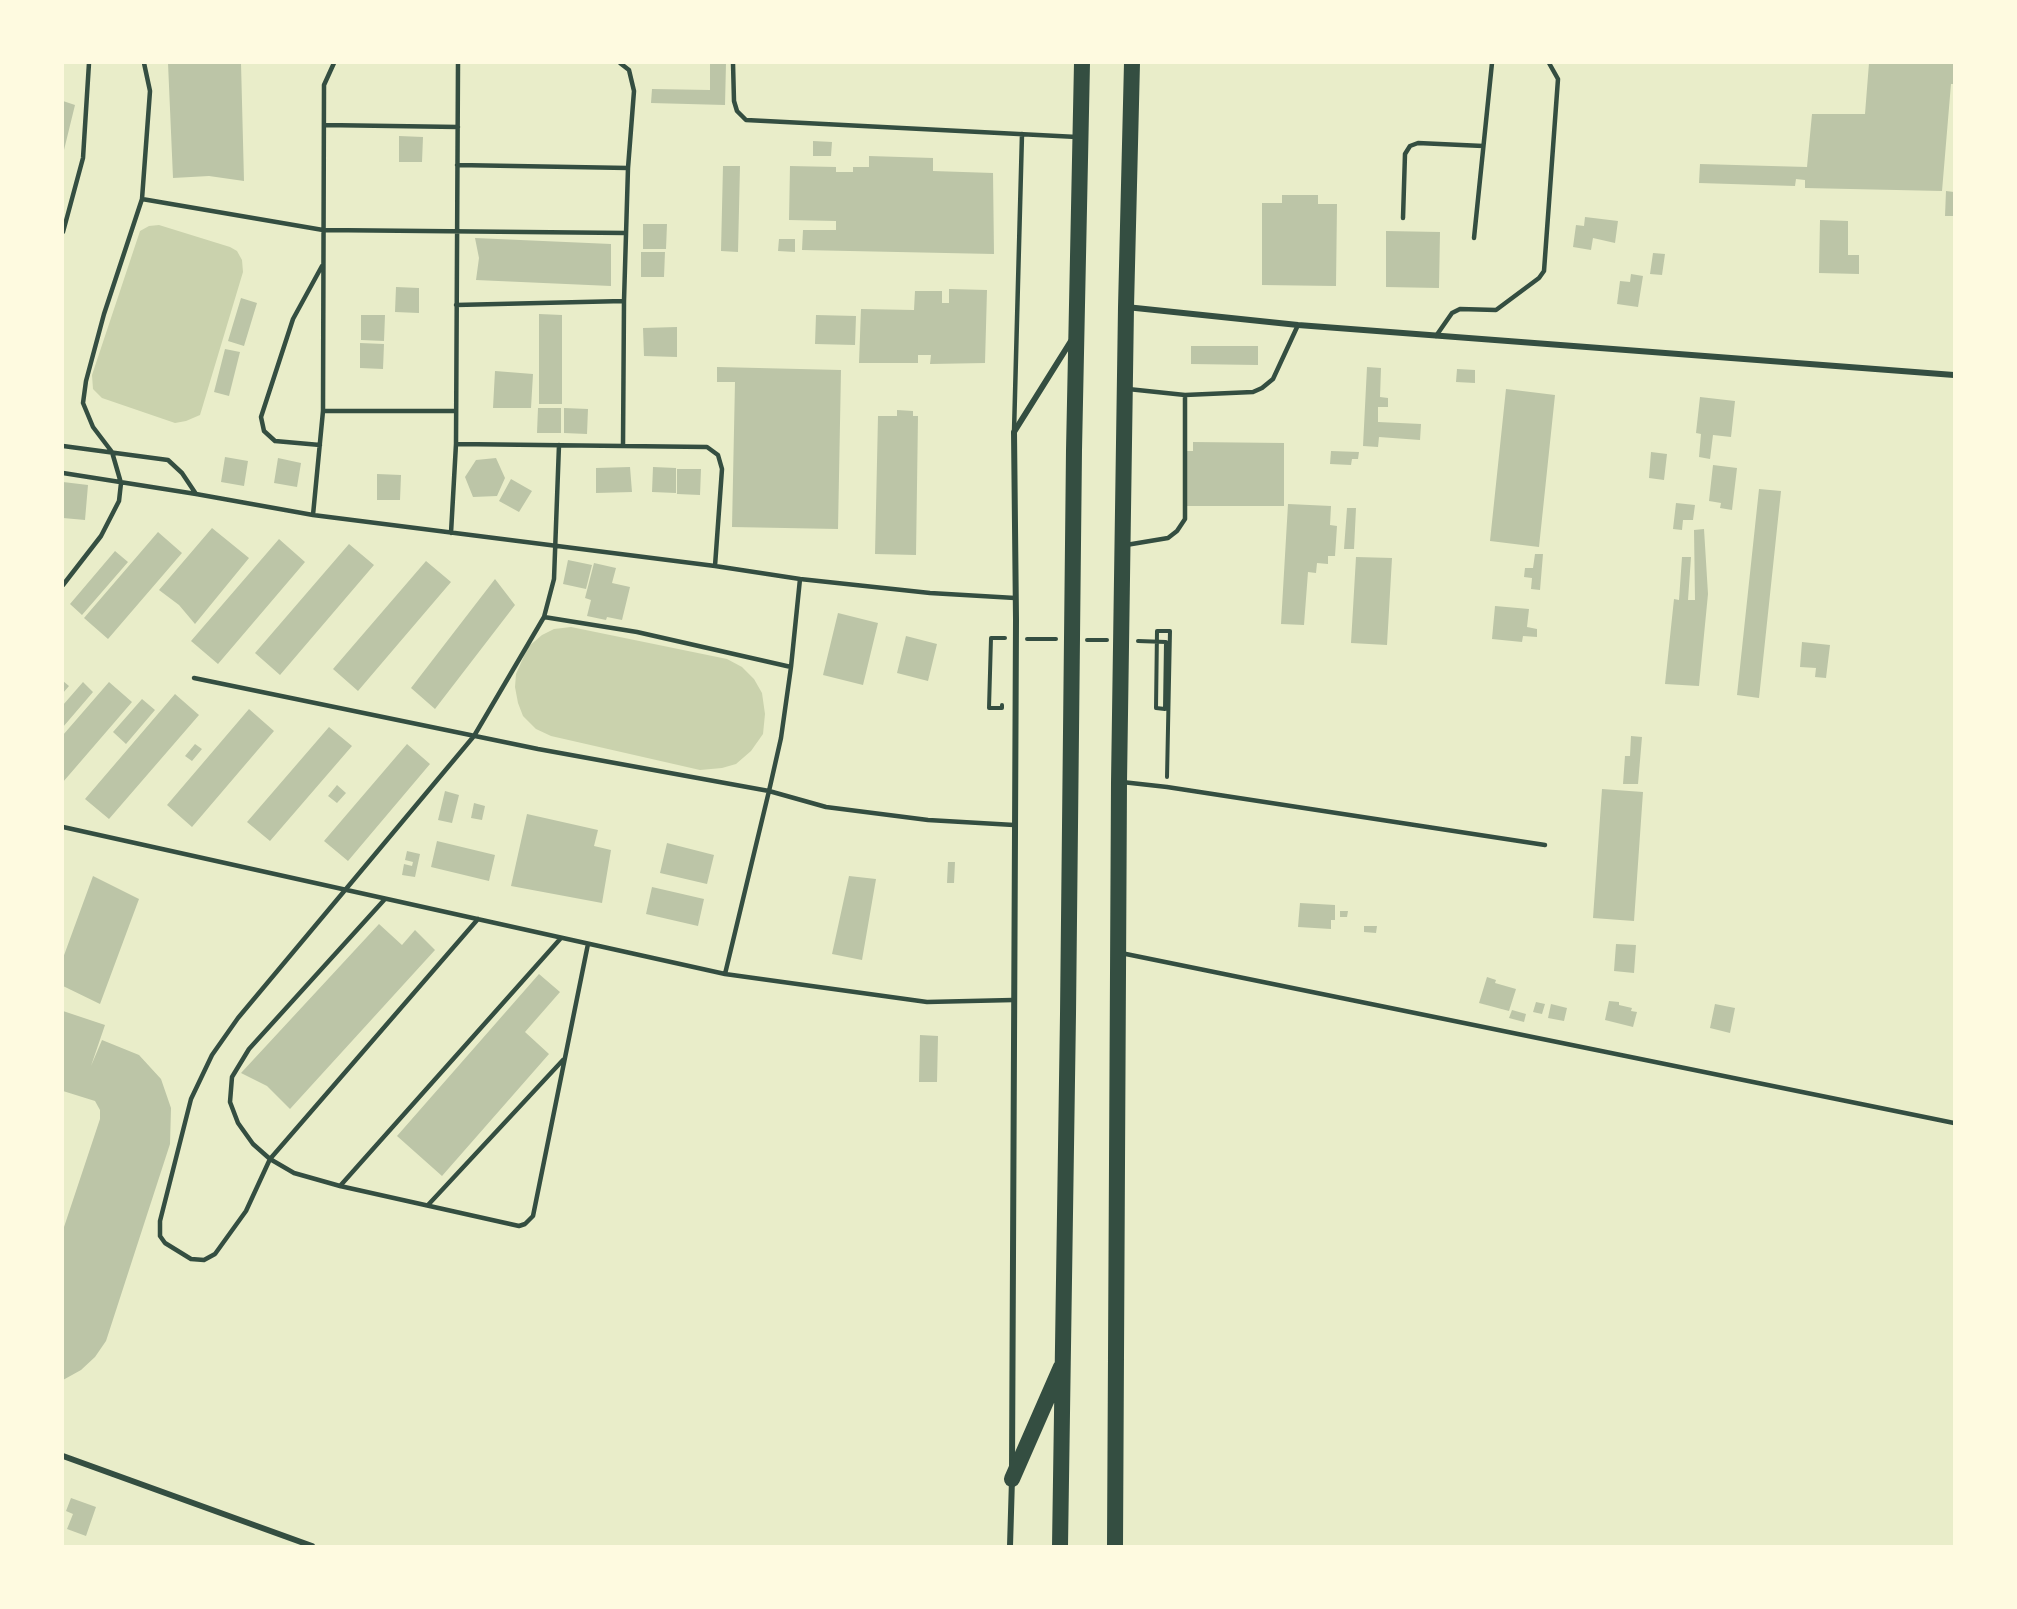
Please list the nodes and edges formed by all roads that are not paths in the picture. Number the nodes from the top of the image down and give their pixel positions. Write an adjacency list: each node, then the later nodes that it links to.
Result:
1 (89, 63): 22 (lane)
2 (144, 63): 18 (lane)
3 (334, 63): 11 (lane)
4 (458, 63): 12 (lane)
5 (620, 63): 17 (lane)
6 (734, 63): 13 (lane)
7 (1082, 63): 14 (highway)
8 (1132, 63): 28 (highway)
9 (1492, 63): 15 (lane)
10 (1549, 63): 31 (lane)
11 (324, 125): 12 (lane); 20 (lane)
12 (458, 126): 16 (lane)
13 (1022, 134): 14 (lane); 37 (lane)
14 (1081, 137): 30 (highway)
15 (1484, 146): 19 (lane); 24 (lane)
16 (457, 165): 17 (lane); 21 (lane)
17 (628, 168): 23 (lane)
18 (142, 199): 20 (lane); 43 (lane)
19 (1403, 218)
20 (323, 230): 21 (lane); 25 (lane)
21 (457, 230): 23 (lane); 27 (lane)
22 (63, 232)
23 (626, 233): 26 (lane)
24 (1474, 238)
25 (323, 264): 35 (lane); 39 (lane)
26 (624, 301): 27 (lane); 42 (lane)
27 (456, 305): 36 (lane)
28 (1126, 307): 29 (street); 33 (highway)
29 (1298, 325): 31 (street); 34 (lane)
30 (1077, 333): 37 (street); 77 (highway)
31 (1436, 336): 32 (street)
32 (1954, 375)
33 (1125, 388): 34 (lane); 50 (highway)
34 (1185, 395): 50 (lane)
35 (323, 411): 36 (lane); 39 (lane)
36 (456, 411): 38 (lane)
37 (1014, 432): 54 (street)
38 (456, 444): 40 (lane); 48 (lane)
39 (320, 445): 47 (lane)
40 (559, 445): 42 (lane); 49 (lane)
41 (63, 446): 43 (lane)
42 (623, 446): 51 (lane)
43 (112, 452): 45 (lane); 46 (lane)
44 (63, 473): 45 (lane)
45 (121, 483): 46 (lane); 53 (lane)
46 (195, 494): 47 (lane)
47 (313, 516): 48 (lane)
48 (451, 532): 49 (lane)
49 (556, 546): 51 (lane); 55 (lane)
50 (1123, 546): 59 (highway)
51 (715, 566): 52 (lane)
52 (800, 579): 54 (lane); 56 (lane)
53 (63, 585)
54 (1015, 598): 61 (street)
55 (544, 617): 56 (lane); 58 (lane)
56 (791, 667): 60 (lane)
57 (194, 678): 58 (lane)
58 (474, 736): 60 (lane); 64 (lane)
59 (1119, 782): 63 (lane); 69 (highway)
60 (769, 790): 61 (lane); 70 (lane)
61 (1014, 825): 71 (street)
62 (63, 827): 64 (lane)
63 (1545, 845)
64 (345, 890): 65 (lane); 74 (lane)
65 (385, 899): 66 (lane); 74 (lane)
66 (478, 920): 67 (lane); 74 (lane)
67 (561, 938): 68 (lane); 75 (lane)
68 (588, 944): 70 (lane); 72 (lane)
69 (1118, 953): 73 (lane); 83 (highway)
70 (725, 974): 71 (lane)
71 (1013, 1000): 79 (street)
72 (565, 1058): 76 (lane); 76 (lane)
73 (1954, 1123)
74 (270, 1159): 75 (lane)
75 (340, 1186): 76 (lane)
76 (428, 1205)
77 (1064, 1361): 79 (highway); 82 (highway)
78 (63, 1456): 80 (street)
79 (1012, 1479): 81 (street)
80 (312, 1546)
81 (1010, 1546)
82 (1060, 1546)
83 (1115, 1546)

